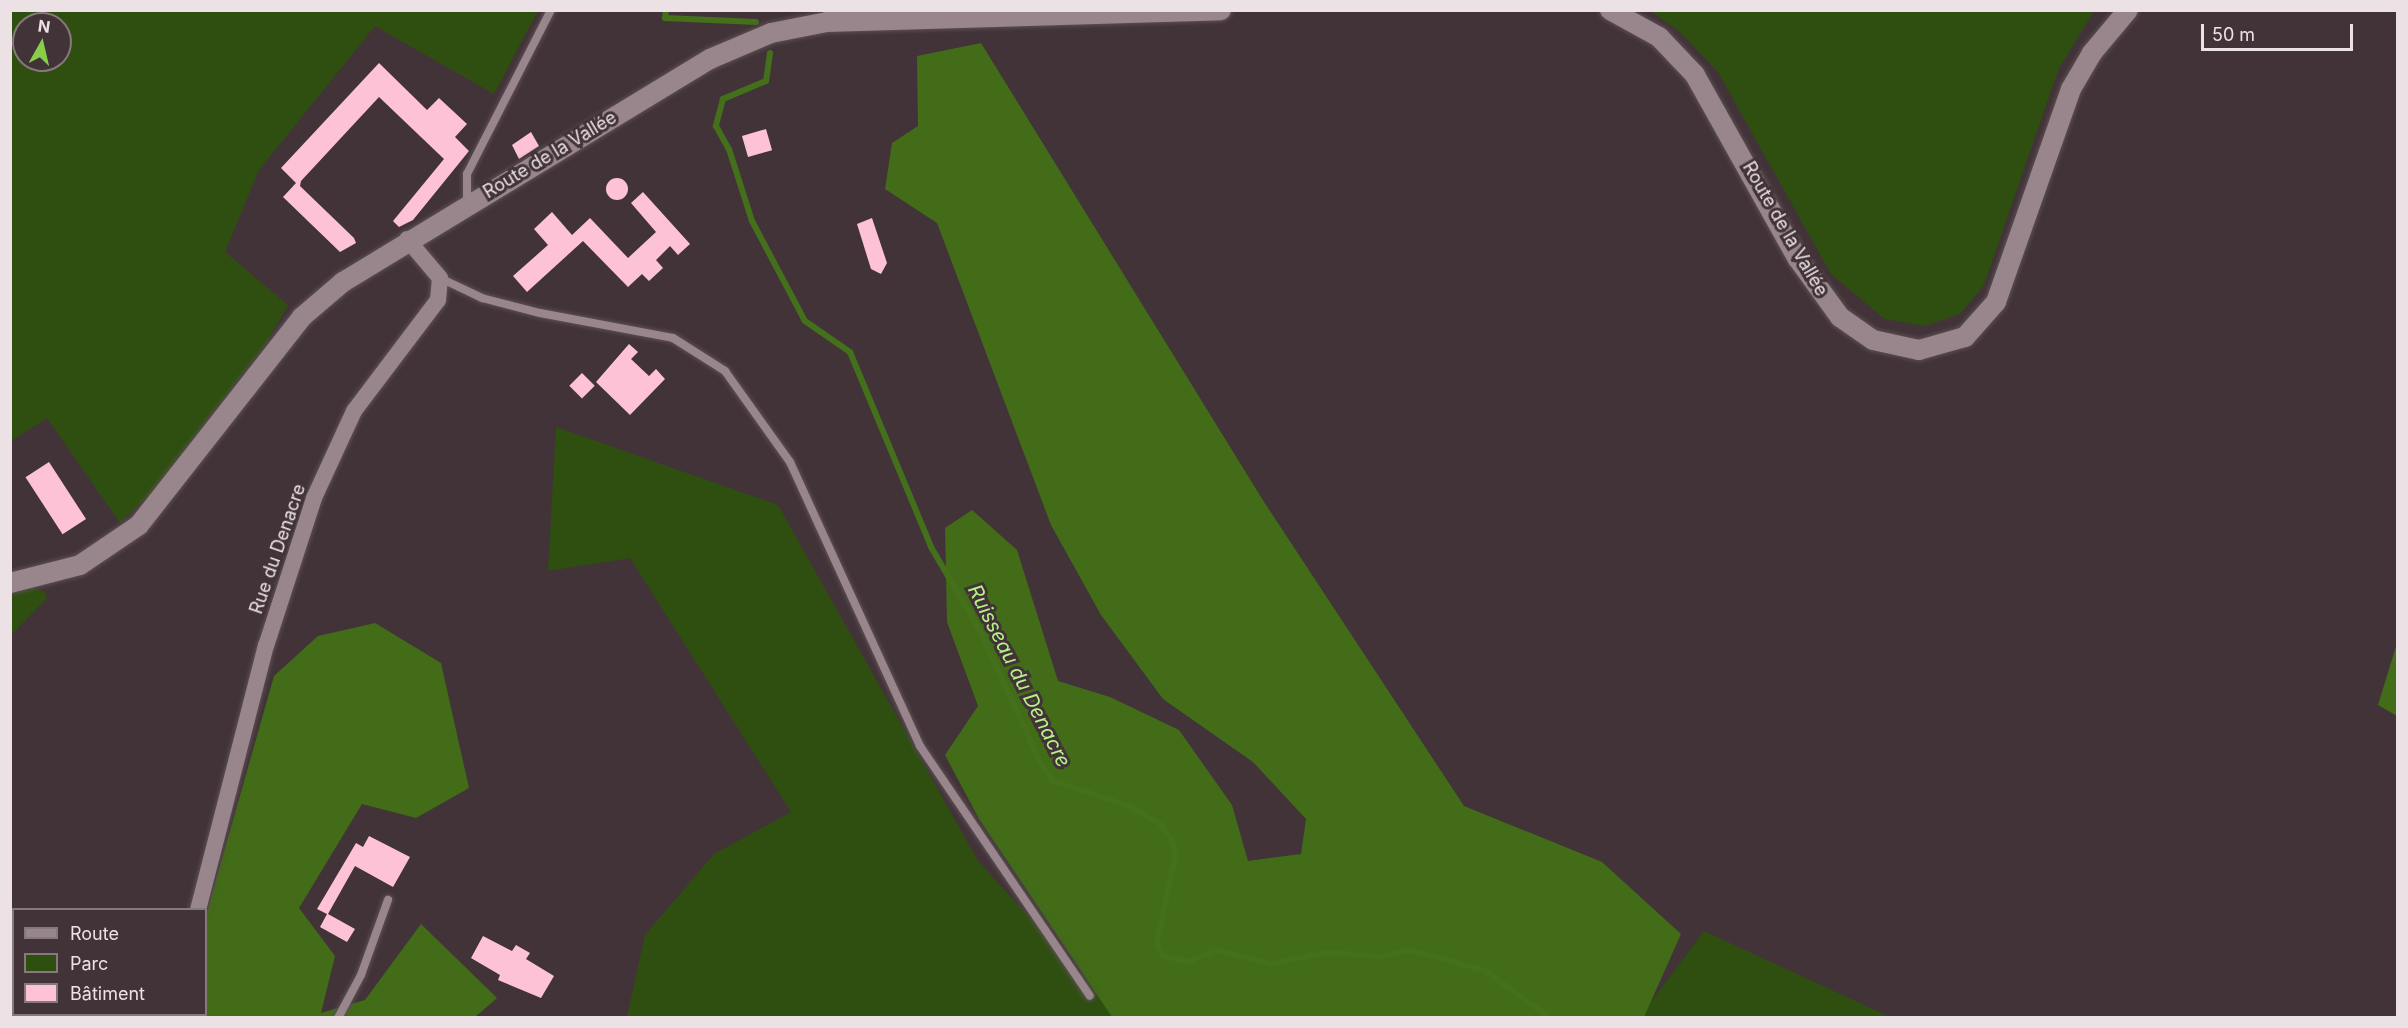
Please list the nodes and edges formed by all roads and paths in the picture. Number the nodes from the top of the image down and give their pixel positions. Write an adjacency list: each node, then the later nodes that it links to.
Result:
1 (551, 10): 5 (lane)
2 (1221, 10): 5 (street, Route de la Vallée)
3 (1610, 10): 4 (street, Route de la Vallée)
4 (2128, 10)
5 (467, 204): 6 (street, Route de la Vallée)
6 (407, 240): 7 (street); 8 (street, Route de la Vallée)
7 (440, 279): 10 (street, Rue du Denacre); 11 (lane)
8 (10, 582)
9 (388, 900): 12 (lane)
10 (198, 908)
11 (1090, 996)
12 (338, 1017)

